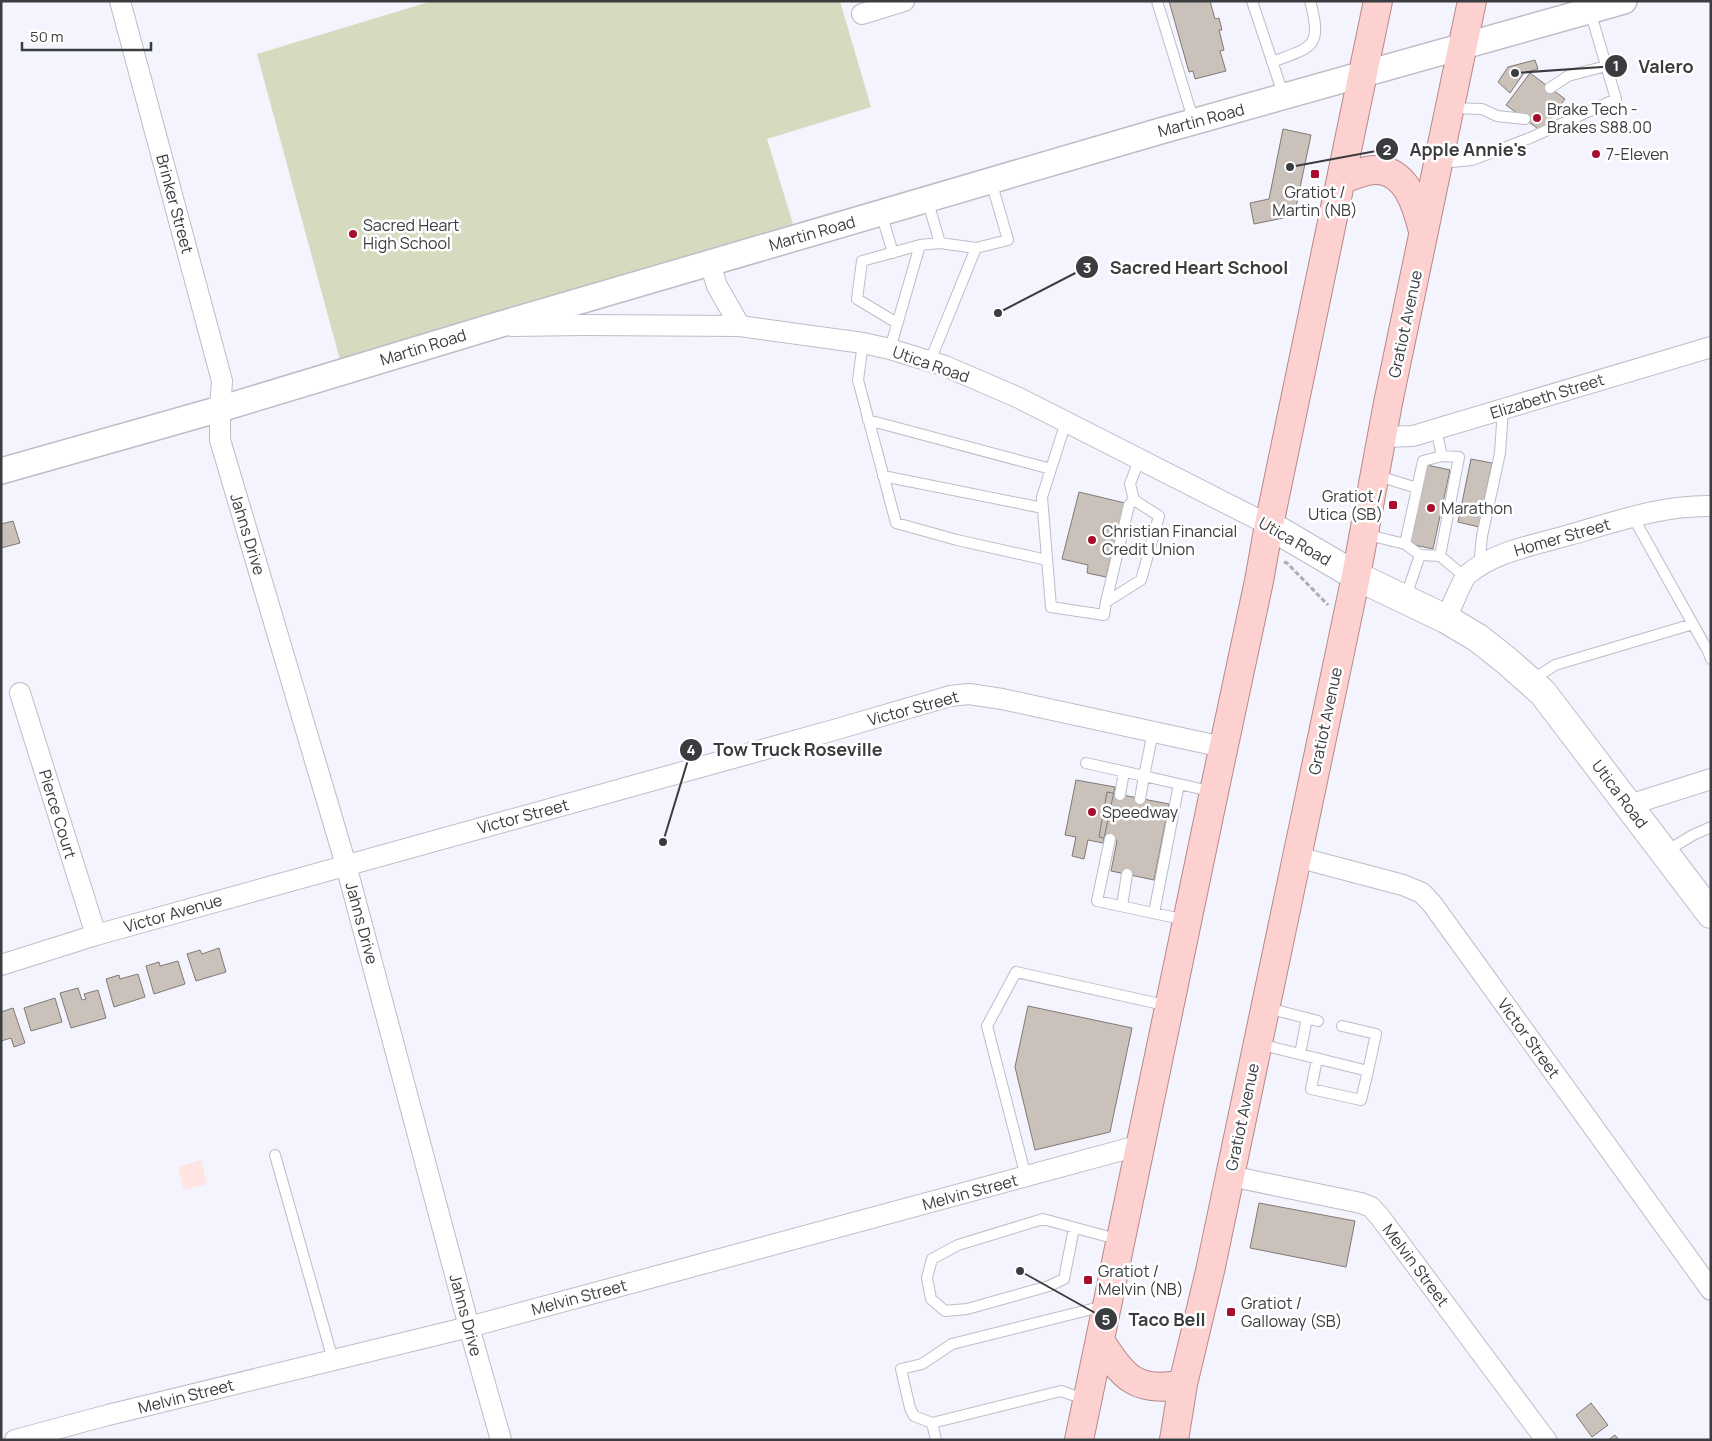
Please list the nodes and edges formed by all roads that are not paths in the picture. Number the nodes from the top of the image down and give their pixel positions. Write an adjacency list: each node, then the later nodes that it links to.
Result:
1 (120, 1): 38 (street, Brinker Street)
2 (904, 1): 10 (street)
3 (1158, 1): 19 (lane)
4 (1252, 1): 12 (lane)
5 (1310, 1): 12 (lane)
6 (1378, 1): 14 (main road)
7 (1472, 1): 11 (main road, Gratiot Avenue)
8 (1620, 2): 9 (street, Martin Road)
9 (1590, 11): 11 (street, Martin Road); 13 (lane)
10 (862, 14)
11 (1463, 47): 14 (street, Martin Road); 17 (main road, Gratiot Avenue)
12 (1272, 62): 16 (lane)
13 (1606, 66): 15 (lane); 20 (lane)
14 (1363, 75): 16 (street, Martin Road); 22 (main road)
15 (1550, 88)
16 (1284, 97): 19 (street, Martin Road)
17 (1450, 108): 18 (lane); 20 (main road, Gratiot Avenue)
18 (1525, 119)
19 (1194, 122): 21 (street, Martin Road)
20 (1439, 163): 25 (main road, Gratiot Avenue)
21 (991, 180): 23 (street, Martin Road); 28 (lane)
22 (1342, 180): 25 (main road); 55 (main road)
23 (927, 199): 24 (street, Martin Road); 26 (lane)
24 (881, 212): 29 (lane); 30 (street, Martin Road)
25 (1424, 235): 43 (main road, Gratiot Avenue)
26 (940, 243): 27 (lane); 28 (lane)
27 (920, 245): 29 (lane); 31 (lane)
28 (976, 248): 37 (lane)
29 (893, 253): 31 (lane)
30 (710, 263): 32 (street); 33 (street, Martin Road)
31 (897, 323): 36 (lane)
32 (740, 326): 33 (street, Utica Road); 34 (street, Utica Road)
33 (491, 327): 38 (street, Martin Road)
34 (863, 343): 36 (street, Utica Road); 40 (lane)
35 (1711, 347): 39 (street, Elizabeth Street)
36 (890, 349): 37 (street, Utica Road)
37 (930, 361): 41 (street, Utica Road)
38 (220, 408): 46 (street, Martin Road); 85 (street, Jahns Drive)
39 (1503, 409): 42 (street, Elizabeth Street); 61 (lane)
40 (868, 420): 47 (lane); 49 (lane)
41 (1066, 422): 45 (street, Utica Road); 47 (lane)
42 (1436, 429): 43 (street, Elizabeth Street); 44 (lane)
43 (1382, 436): 48 (main road, Gratiot Avenue)
44 (1442, 456): 50 (lane); 59 (lane)
45 (1139, 460): 51 (lane); 55 (street, Utica Road)
46 (2, 468)
47 (1051, 469): 53 (lane)
48 (1374, 475): 50 (lane); 56 (main road, Gratiot Avenue)
49 (883, 476): 53 (lane); 60 (lane)
50 (1417, 488): 57 (lane)
51 (1134, 500): 64 (lane); 64 (lane)
52 (1711, 506): 54 (street, Homer Street)
53 (1043, 508): 60 (lane)
54 (1632, 517): 61 (street, Homer Street); 66 (lane)
55 (1269, 525): 62 (main road, Utica Road); 71 (main road)
56 (1363, 534): 57 (lane); 62 (main road, Gratiot Avenue)
57 (1404, 544): 58 (lane)
58 (1420, 555): 59 (lane); 63 (lane)
59 (1440, 556): 61 (lane)
60 (1047, 560): 64 (lane)
61 (1472, 571): 65 (street)
62 (1356, 576): 63 (main road, Utica Road); 84 (main road, Gratiot Avenue)
63 (1405, 600): 65 (main road, Utica Road)
64 (1106, 602)
65 (1446, 619): 68 (main road, Utica Road)
66 (1693, 624): 67 (lane); 68 (lane)
67 (1711, 659)
68 (1530, 682): 80 (main road, Utica Road)
69 (20, 694): 91 (street, Pierce Court)
70 (1153, 732): 71 (street, Victor Street); 74 (lane); 85 (street, Victor Street)
71 (1223, 747): 77 (main road)
72 (1086, 763): 73 (lane)
73 (1124, 772): 74 (lane); 78 (lane)
74 (1144, 776): 76 (lane); 79 (lane)
75 (1711, 779): 80 (street)
76 (1179, 784): 77 (lane); 88 (lane)
77 (1214, 792): 90 (main road)
78 (1120, 795)
79 (1140, 799)
80 (1629, 805): 83 (main road, Utica Road)
81 (1711, 827): 83 (lane)
82 (1110, 839): 87 (lane)
83 (1664, 852): 89 (main road, Utica Road)
84 (1298, 857): 94 (main road, Gratiot Avenue); 108 (street, Victor Street)
85 (346, 865): 91 (street, Victor Avenue); 110 (street, Jahns Drive)
86 (1127, 874): 87 (lane)
87 (1122, 906): 88 (lane)
88 (1154, 913): 90 (lane)
89 (1711, 914)
90 (1188, 920): 93 (main road)
91 (96, 935): 92 (street, Victor Avenue)
92 (1, 965)
93 (1170, 1006): 102 (main road); 105 (lane)
94 (1266, 1008): 95 (lane); 98 (main road, Gratiot Avenue)
95 (1307, 1018): 96 (lane); 99 (lane)
96 (1318, 1021)
97 (1342, 1026): 101 (lane)
98 (1258, 1044): 99 (lane); 104 (main road, Gratiot Avenue)
99 (1300, 1054): 100 (lane)
100 (1317, 1059): 101 (lane); 101 (lane)
101 (1368, 1071)
102 (1141, 1145): 105 (street, Melvin Street); 107 (main road)
103 (275, 1155): 112 (lane)
104 (1230, 1176): 113 (main road, Gratiot Avenue); 121 (street, Melvin Street)
105 (1026, 1177): 110 (street, Melvin Street)
106 (1074, 1228): 106 (lane); 107 (lane)
107 (1121, 1240): 109 (main road)
108 (1711, 1290)
109 (1107, 1306): 111 (main road); 115 (lane)
110 (468, 1326): 112 (street, Melvin Street); 117 (street, Jahns Drive)
111 (1100, 1340): 113 (main road); 114 (main road)
112 (333, 1360): 116 (street, Melvin Street)
113 (1184, 1384): 120 (main road, Gratiot Avenue)
114 (1087, 1400): 115 (lane); 119 (main road)
115 (932, 1423): 118 (lane)
116 (14, 1440)
117 (501, 1440)
118 (936, 1440)
119 (1079, 1440)
120 (1174, 1440)
121 (1546, 1440)

